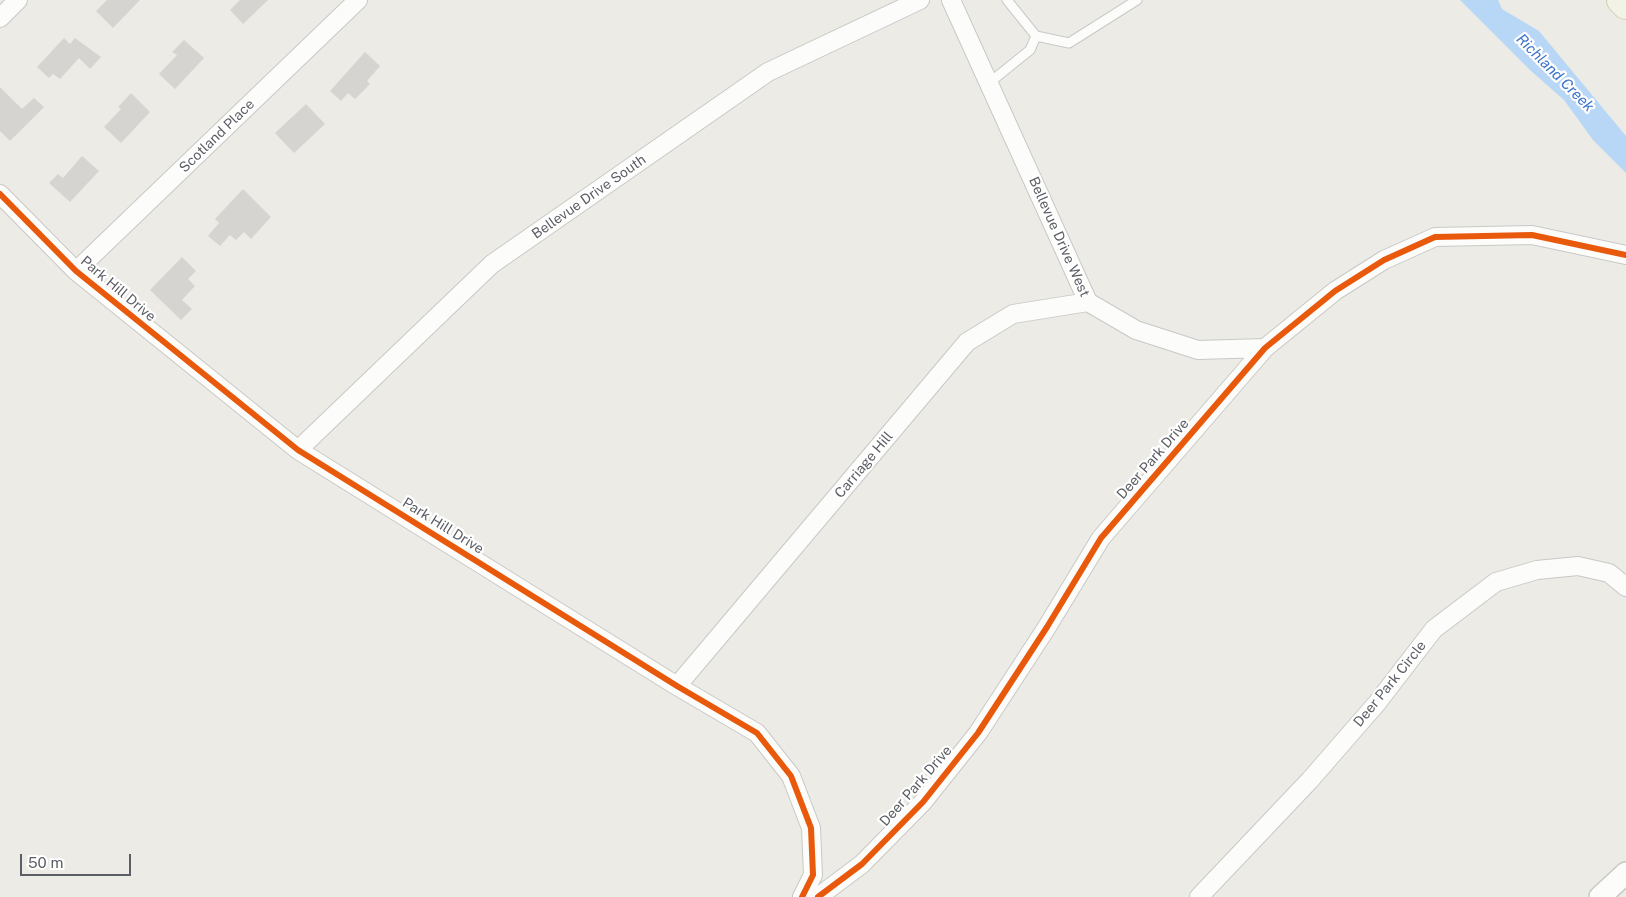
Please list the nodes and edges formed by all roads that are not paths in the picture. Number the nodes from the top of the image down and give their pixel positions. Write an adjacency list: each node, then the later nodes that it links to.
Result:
1 (18, 0): 9 (street)
2 (358, 0): 14 (street, Scotland Place)
3 (920, 0): 17 (street, Bellevue Drive South)
4 (952, 0): 11 (street, Bellevue Drive West)
5 (1007, 0): 10 (lane)
6 (1137, 0): 10 (lane)
7 (1621, 0): 8 (main road)
8 (1626, 5)
9 (0, 18)
10 (1036, 36): 11 (lane)
11 (989, 83): 15 (street, Bellevue Drive West)
12 (0, 194): 14 (street, Park Hill Drive)
13 (1626, 256): 16 (street, Deer Park Drive)
14 (76, 272): 17 (street, Park Hill Drive)
15 (1088, 302): 16 (street, Bellevue Drive West); 19 (street, Carriage Hill)
16 (1265, 348): 22 (street, Deer Park Drive)
17 (298, 450): 19 (street, Park Hill Drive)
18 (1626, 587): 23 (street, Deer Park Circle)
19 (677, 686): 21 (street, Park Hill Drive)
20 (1626, 872): 24 (street)
21 (802, 897)
22 (818, 897)
23 (1199, 897)
24 (1600, 897)

